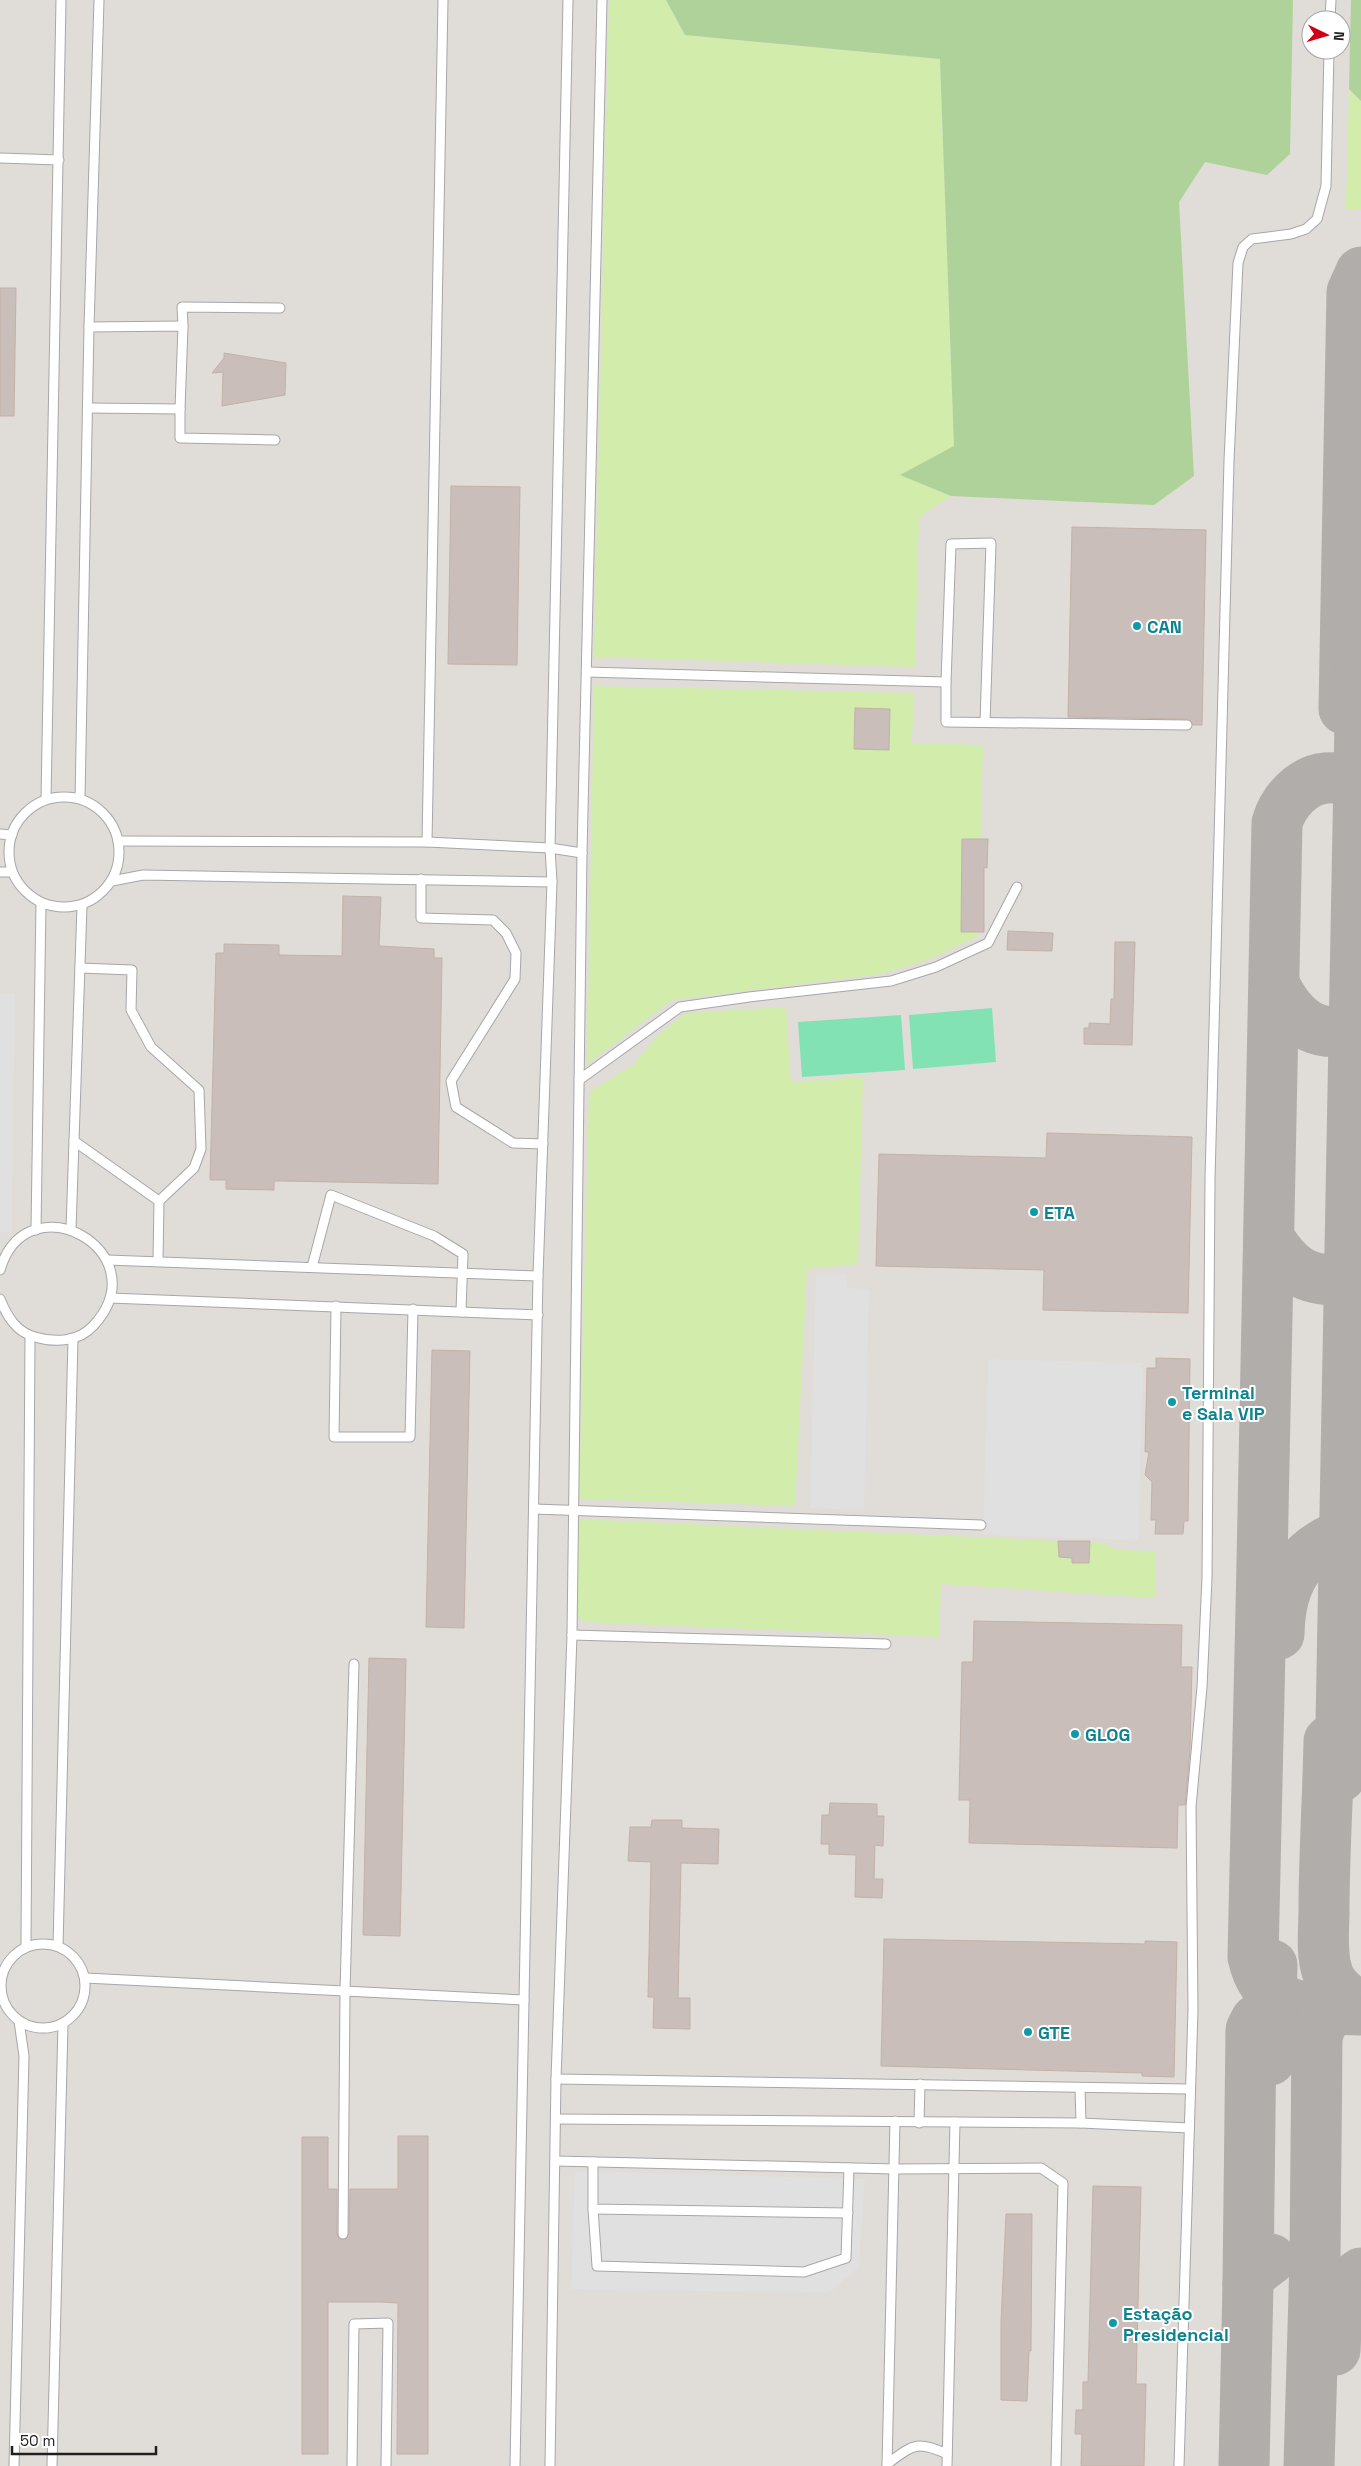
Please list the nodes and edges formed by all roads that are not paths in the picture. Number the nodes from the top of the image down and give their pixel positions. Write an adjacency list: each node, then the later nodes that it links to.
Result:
1 (61, 0): 8 (lane)
2 (99, 0): 11 (lane)
3 (442, 0): 24 (lane)
4 (568, 0): 25 (lane)
5 (602, 0): 15 (lane)
6 (1329, 60): 73 (lane)
7 (0, 158): 8 (lane)
8 (59, 160): 19 (lane)
9 (280, 308): 10 (lane)
10 (183, 326): 11 (lane); 13 (lane)
11 (89, 327): 12 (lane)
12 (88, 408): 13 (lane); 20 (lane)
13 (180, 409): 14 (lane)
14 (275, 440)
15 (588, 672): 16 (lane); 26 (lane)
16 (946, 682): 17 (lane); 17 (lane)
17 (985, 722): 18 (lane)
18 (1187, 725)
19 (46, 799): 20 (lane); 22 (lane)
20 (80, 799): 23 (lane)
21 (0, 834): 22 (lane)
22 (12, 835): 28 (lane)
23 (118, 840): 24 (lane); 30 (lane)
24 (427, 842): 25 (lane)
25 (550, 848): 26 (lane); 31 (lane)
26 (582, 853): 36 (lane)
27 (0, 872): 28 (lane)
28 (12, 872): 33 (lane)
29 (421, 880): 30 (lane); 31 (lane); 38 (lane)
30 (112, 882): 34 (lane)
31 (552, 882): 38 (lane)
32 (1017, 887): 36 (lane)
33 (41, 903): 34 (lane); 41 (lane)
34 (82, 906): 35 (lane)
35 (80, 968): 37 (lane); 39 (lane)
36 (579, 1080): 57 (lane)
37 (74, 1141): 39 (lane); 40 (lane)
38 (543, 1144): 47 (lane)
39 (159, 1201): 43 (lane)
40 (71, 1229): 41 (lane); 42 (lane)
41 (36, 1230): 45 (lane)
42 (107, 1260): 43 (lane); 48 (lane)
43 (158, 1260): 44 (lane)
44 (312, 1267): 46 (lane); 46 (lane)
45 (0, 1268)
46 (462, 1273): 47 (lane); 52 (lane)
47 (538, 1276): 53 (lane)
48 (110, 1298): 50 (lane); 55 (lane)
49 (1, 1304): 54 (lane)
50 (336, 1306): 51 (lane); 51 (lane)
51 (413, 1310): 52 (lane)
52 (461, 1312): 53 (lane)
53 (538, 1315): 56 (lane)
54 (30, 1336): 55 (lane); 62 (lane)
55 (73, 1339): 63 (lane)
56 (534, 1509): 57 (lane); 67 (lane)
57 (573, 1510): 58 (lane); 59 (lane)
58 (981, 1525)
59 (572, 1635): 60 (lane); 70 (lane)
60 (886, 1644)
61 (354, 1664): 66 (lane)
62 (26, 1946): 63 (lane); 65 (lane)
63 (58, 1946): 64 (lane)
64 (85, 1978): 66 (lane); 69 (lane)
65 (0, 1988): 68 (lane)
66 (345, 1992): 67 (lane); 87 (lane)
67 (524, 2000): 94 (lane)
68 (19, 2021): 69 (lane); 90 (lane)
69 (63, 2024): 91 (lane)
70 (556, 2079): 71 (lane); 74 (lane)
71 (920, 2084): 72 (lane); 77 (lane)
72 (1080, 2088): 73 (lane); 78 (lane)
73 (1190, 2089): 79 (lane)
74 (556, 2119): 75 (lane); 80 (lane)
75 (895, 2121): 77 (lane); 83 (lane)
76 (955, 2122): 77 (lane); 78 (lane); 84 (lane)
77 (919, 2123)
78 (1080, 2123): 79 (lane)
79 (1189, 2128): 98 (lane)
80 (556, 2161): 81 (lane); 95 (lane)
81 (592, 2162): 82 (lane); 85 (lane)
82 (849, 2168): 83 (lane); 86 (lane)
83 (895, 2169): 84 (lane); 89 (lane)
84 (953, 2170): 88 (lane); 97 (lane)
85 (592, 2209): 86 (lane); 86 (lane)
86 (848, 2213)
87 (343, 2234)
88 (947, 2454): 89 (lane); 96 (lane)
89 (887, 2465)
90 (14, 2466)
91 (52, 2466)
92 (352, 2466): 93 (lane)
93 (386, 2466)
94 (515, 2466)
95 (550, 2466)
96 (947, 2466)
97 (1056, 2466)
98 (1179, 2466)

